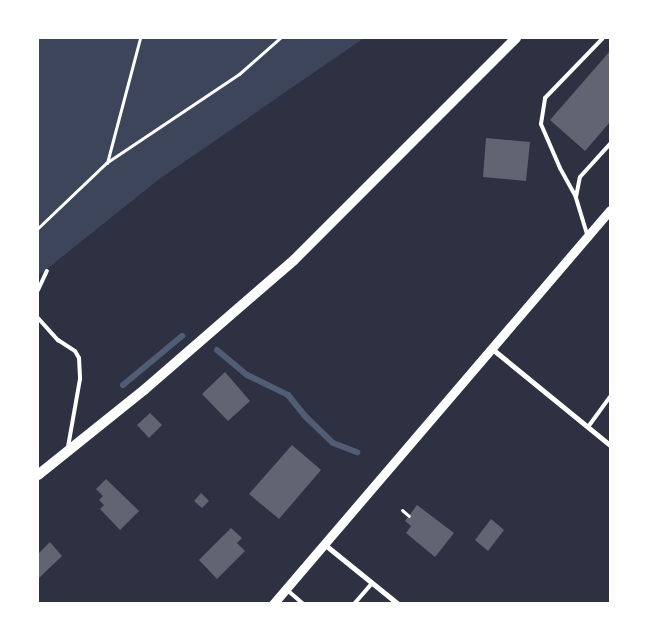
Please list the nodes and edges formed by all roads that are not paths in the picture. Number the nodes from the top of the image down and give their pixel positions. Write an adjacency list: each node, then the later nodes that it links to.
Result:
1 (516, 38): 14 (main road)
2 (603, 38): 4 (lane)
3 (610, 144): 4 (lane)
4 (576, 198): 6 (lane)
5 (610, 210): 6 (street)
6 (588, 236): 10 (street)
7 (47, 272): 8 (lane)
8 (38, 290)
9 (38, 318): 14 (lane)
10 (492, 348): 12 (street); 16 (street)
11 (610, 396): 12 (lane)
12 (588, 427): 13 (street)
13 (610, 445)
14 (67, 452): 15 (main road)
15 (38, 475)
16 (324, 544): 17 (street); 18 (street)
17 (372, 582): 21 (lane); 22 (street)
18 (286, 589): 19 (street); 20 (lane)
19 (273, 604)
20 (303, 604)
21 (354, 604)
22 (398, 604)

